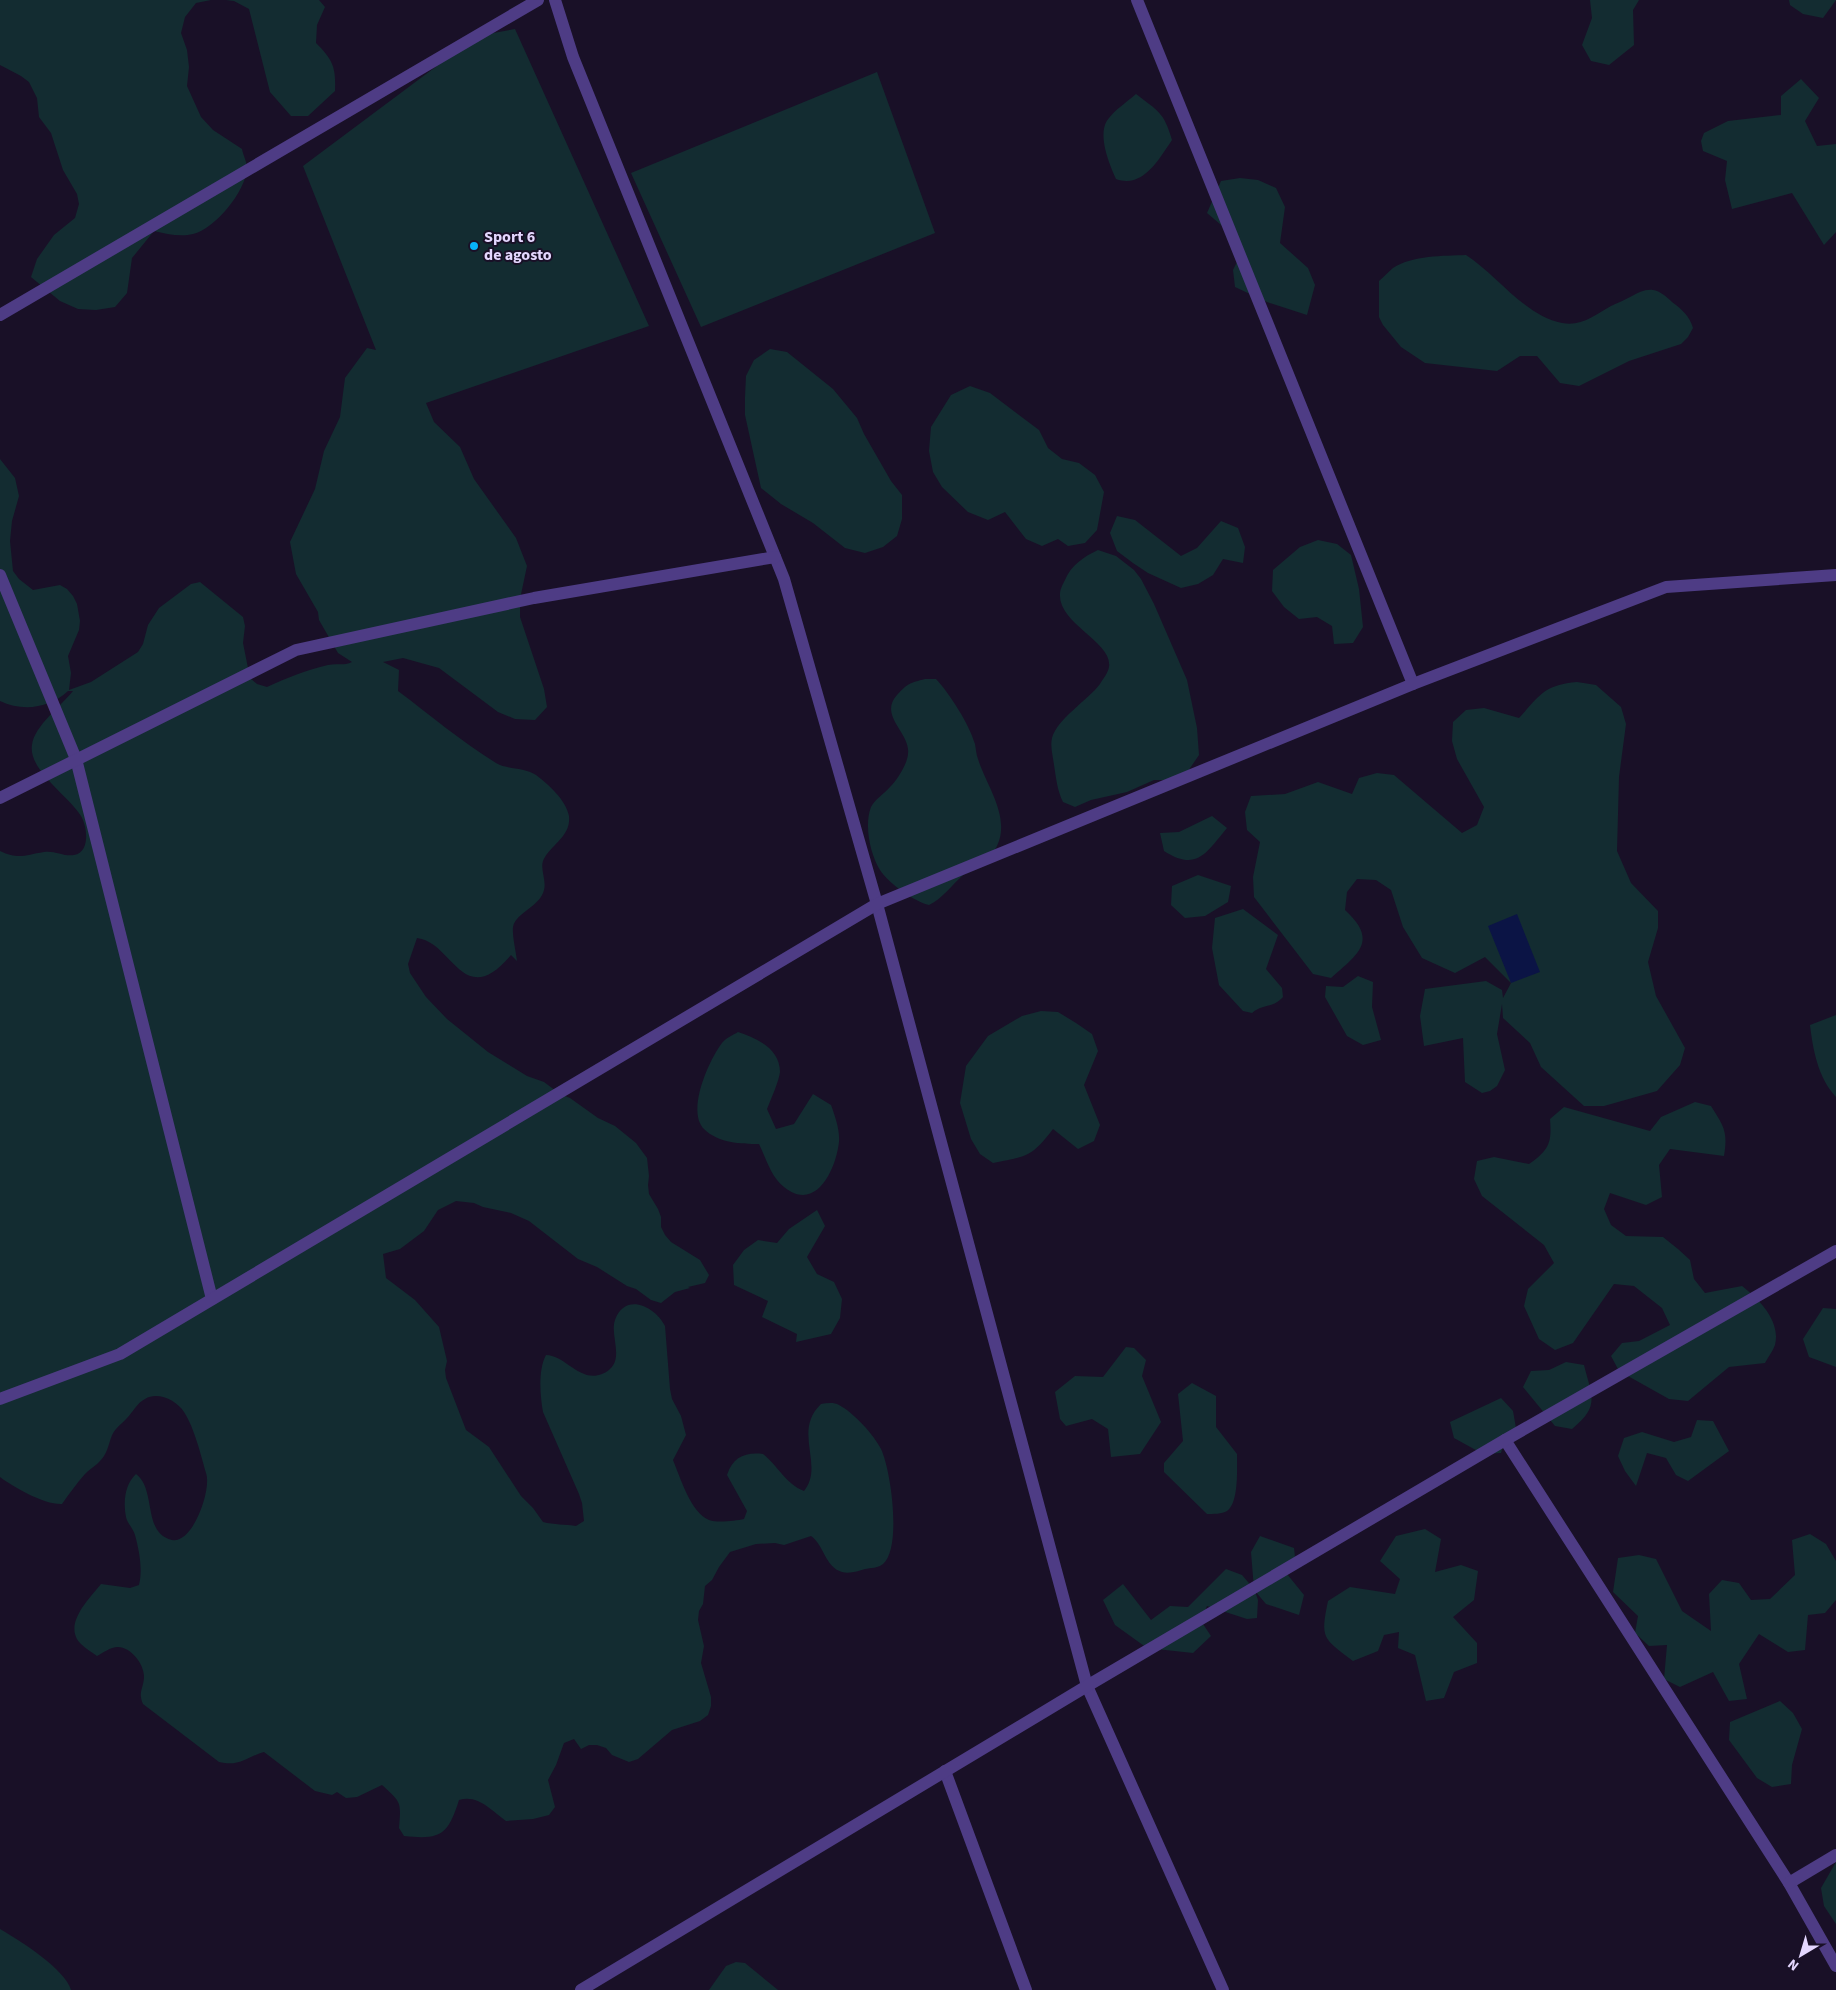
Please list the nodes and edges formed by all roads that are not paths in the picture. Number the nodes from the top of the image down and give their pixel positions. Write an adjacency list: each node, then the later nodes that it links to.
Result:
1 (538, 0): 4 (street)
2 (555, 0): 5 (street)
3 (1137, 0): 8 (street)
4 (0, 315)
5 (775, 557): 9 (street); 11 (street)
6 (1836, 574): 8 (street)
7 (0, 575): 9 (street)
8 (1413, 684): 11 (street)
9 (76, 759): 10 (street); 13 (street)
10 (0, 798)
11 (877, 904): 13 (street); 16 (street)
12 (1836, 1250): 15 (street)
13 (212, 1299): 14 (street)
14 (0, 1399)
15 (1505, 1440): 16 (street); 19 (street)
16 (1087, 1686): 17 (street); 23 (street)
17 (945, 1772): 21 (street); 22 (street)
18 (1836, 1855): 19 (street)
19 (1789, 1884): 20 (street)
20 (1836, 1966)
21 (581, 1990)
22 (1026, 1990)
23 (1223, 1990)

